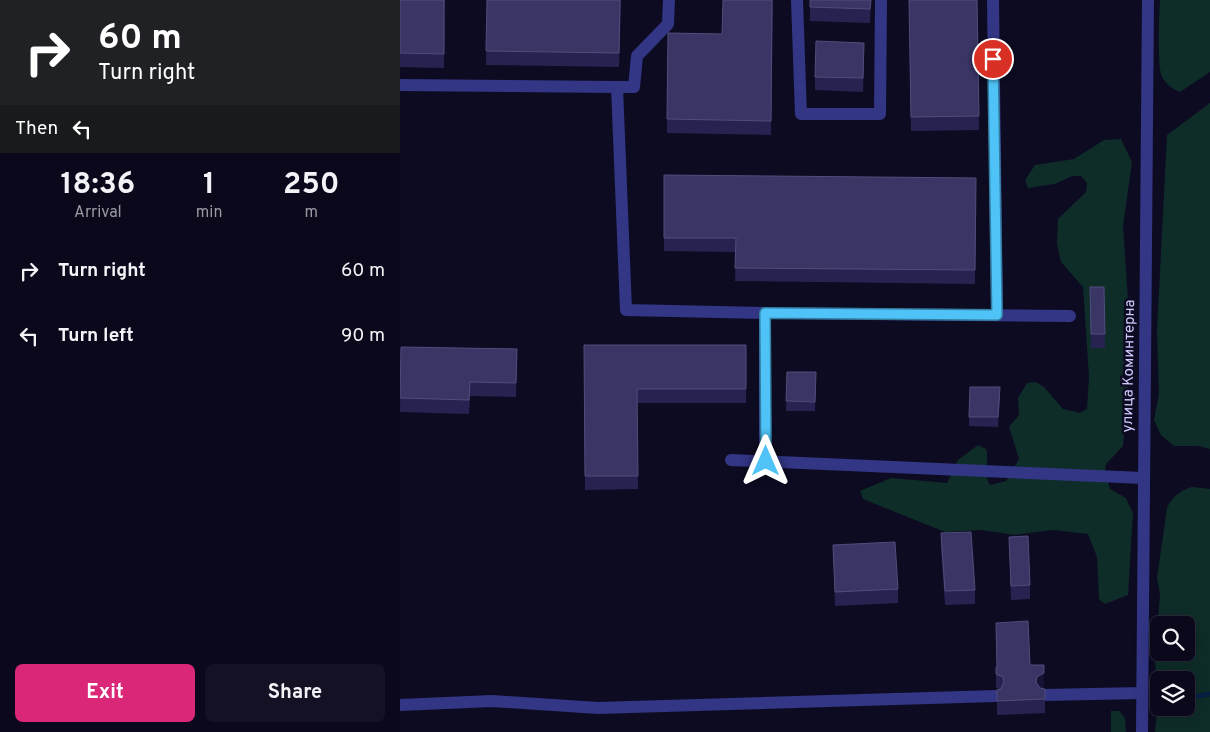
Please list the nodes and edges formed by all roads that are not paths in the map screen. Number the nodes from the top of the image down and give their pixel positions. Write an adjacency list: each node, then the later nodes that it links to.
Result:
1 (669, 0): 7 (street)
2 (797, 0): 3 (street)
3 (880, 0)
4 (992, 0): 9 (street)
5 (1148, 0): 13 (street, улица Коминтерна)
6 (400, 85): 7 (street)
7 (617, 87): 8 (street)
8 (765, 313): 9 (street); 12 (street)
9 (997, 315): 10 (street)
10 (1070, 316)
11 (731, 460): 12 (street)
12 (766, 461): 13 (street)
13 (1143, 478): 14 (street, улица Коминтерна)
14 (1142, 693): 15 (street); 18 (street, улица Коминтерна)
15 (1044, 695)
16 (996, 696): 17 (street)
17 (400, 705)
18 (1142, 732)

